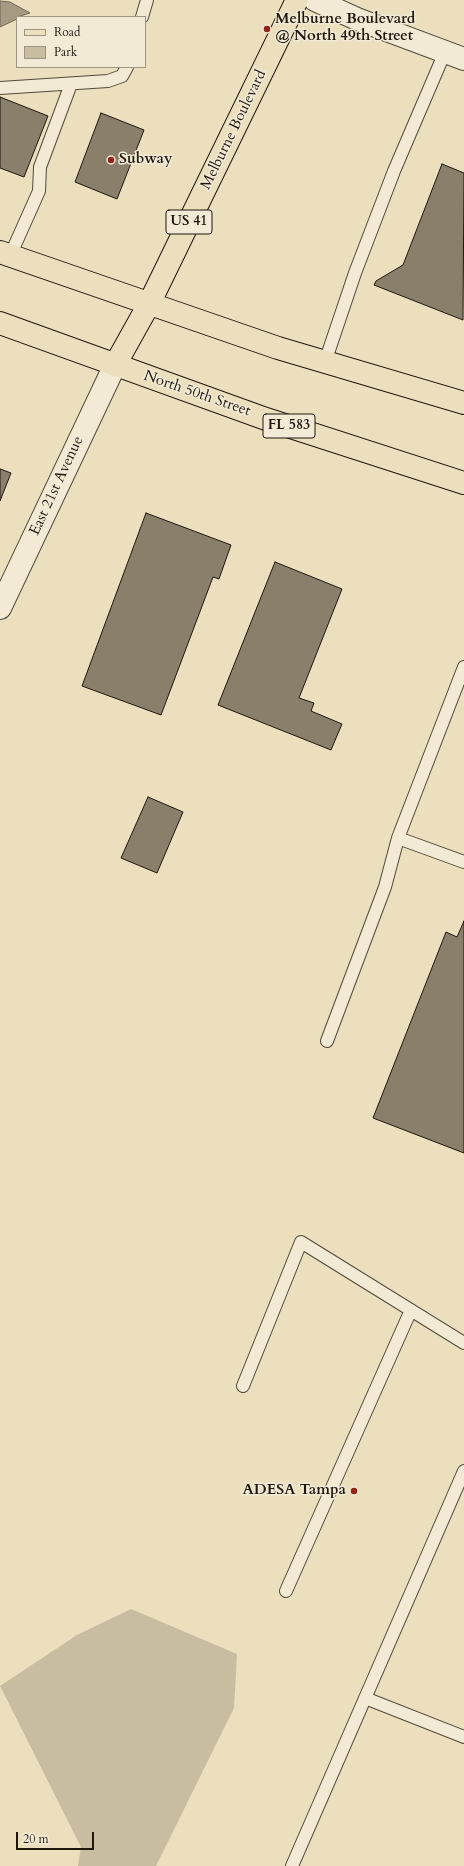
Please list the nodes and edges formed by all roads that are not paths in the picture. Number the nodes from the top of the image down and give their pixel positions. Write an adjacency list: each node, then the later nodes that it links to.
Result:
1 (147, 0): 4 (lane)
2 (297, 0): 10 (main road, Melburne Boulevard / US 41)
3 (315, 0): 5 (street)
4 (142, 16)
5 (454, 55): 12 (lane)
6 (126, 68): 7 (lane)
7 (71, 84): 8 (lane); 9 (lane)
8 (0, 88)
9 (5, 254): 10 (main road)
10 (149, 304): 12 (main road); 13 (main road, US 41)
11 (0, 323): 13 (main road, North 50th Street)
12 (325, 362): 14 (main road)
13 (114, 365): 15 (main road, North 50th Street / FL 583); 16 (street, East 21st Avenue)
14 (464, 403)
15 (464, 483)
16 (6, 579): 17 (street, East 21st Avenue)
17 (0, 608)
18 (464, 666): 19 (lane)
19 (398, 838): 20 (lane); 21 (lane)
20 (464, 862)
21 (327, 1041)
22 (411, 1310): 23 (lane); 24 (lane); 26 (lane)
23 (464, 1343)
24 (243, 1386)
25 (464, 1471): 27 (lane)
26 (286, 1591)
27 (365, 1698): 28 (lane); 29 (lane)
28 (464, 1737)
29 (292, 1866)

